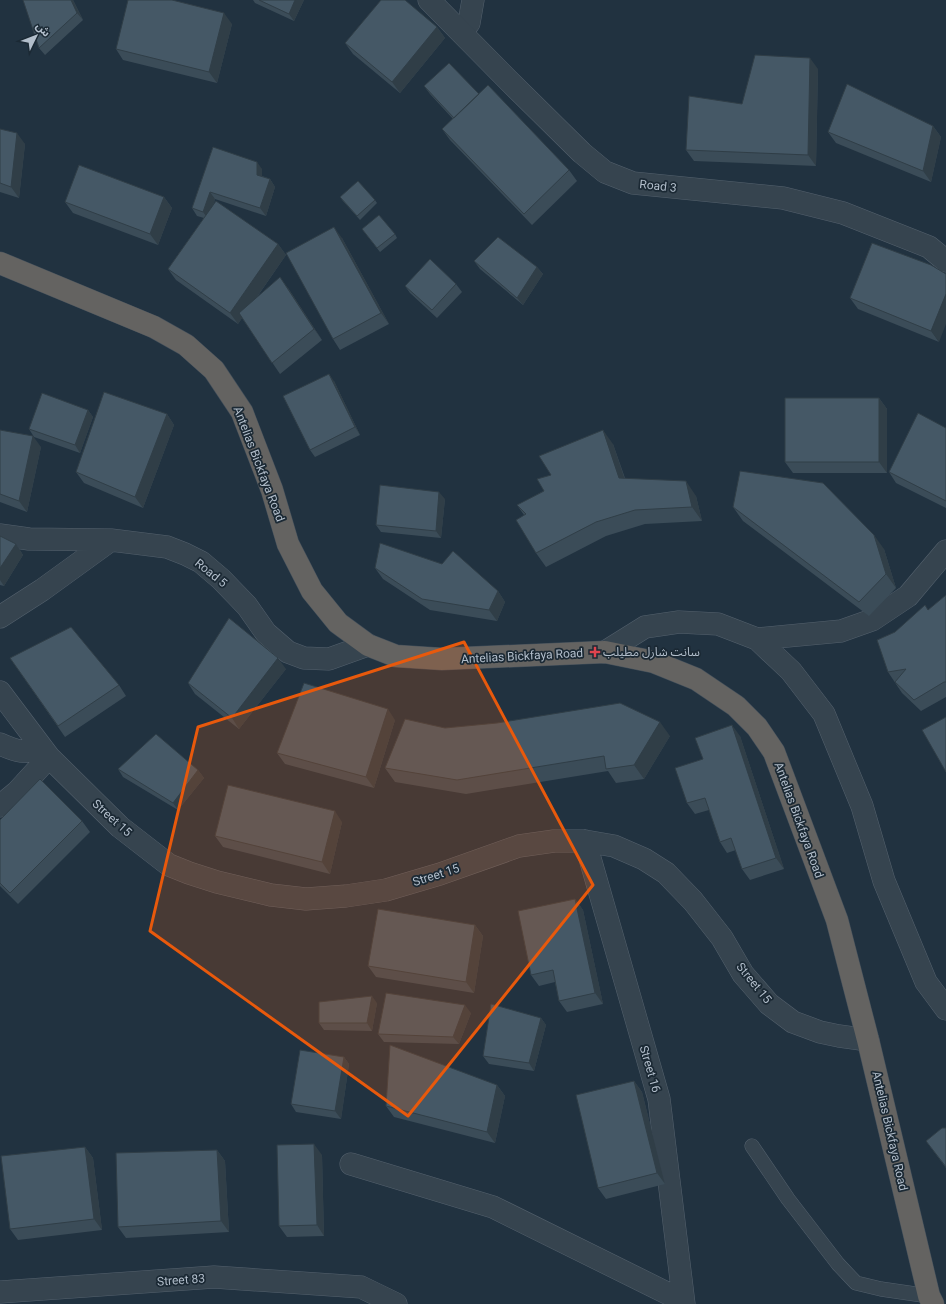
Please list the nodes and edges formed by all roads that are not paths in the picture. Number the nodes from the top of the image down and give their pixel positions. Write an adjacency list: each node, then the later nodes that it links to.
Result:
1 (429, 0): 3 (street, Road 3)
2 (473, 0): 3 (street)
3 (461, 32): 4 (street, Road 3)
4 (946, 261)
5 (0, 263): 11 (highway, Antelias Bickfaya Road)
6 (0, 535): 7 (street, Road 5)
7 (111, 540): 9 (street); 11 (street, Road 5)
8 (946, 551): 10 (street)
9 (0, 617)
10 (756, 639): 12 (street); 18 (street)
11 (368, 646): 12 (highway, Antelias Bickfaya Road)
12 (606, 652): 19 (highway, Antelias Bickfaya Road)
13 (0, 692): 15 (street, Street 15)
14 (0, 744): 15 (street)
15 (46, 753): 16 (street); 17 (street, Street 15)
16 (0, 806)
17 (585, 841): 19 (street, Street 15); 24 (street, Street 16)
18 (946, 1009)
19 (868, 1040): 23 (highway, Antelias Bickfaya Road)
20 (752, 1146): 23 (lane)
21 (350, 1164): 24 (street)
22 (0, 1292): 25 (street, Street 83)
23 (931, 1300)
24 (684, 1302)
25 (396, 1304)

